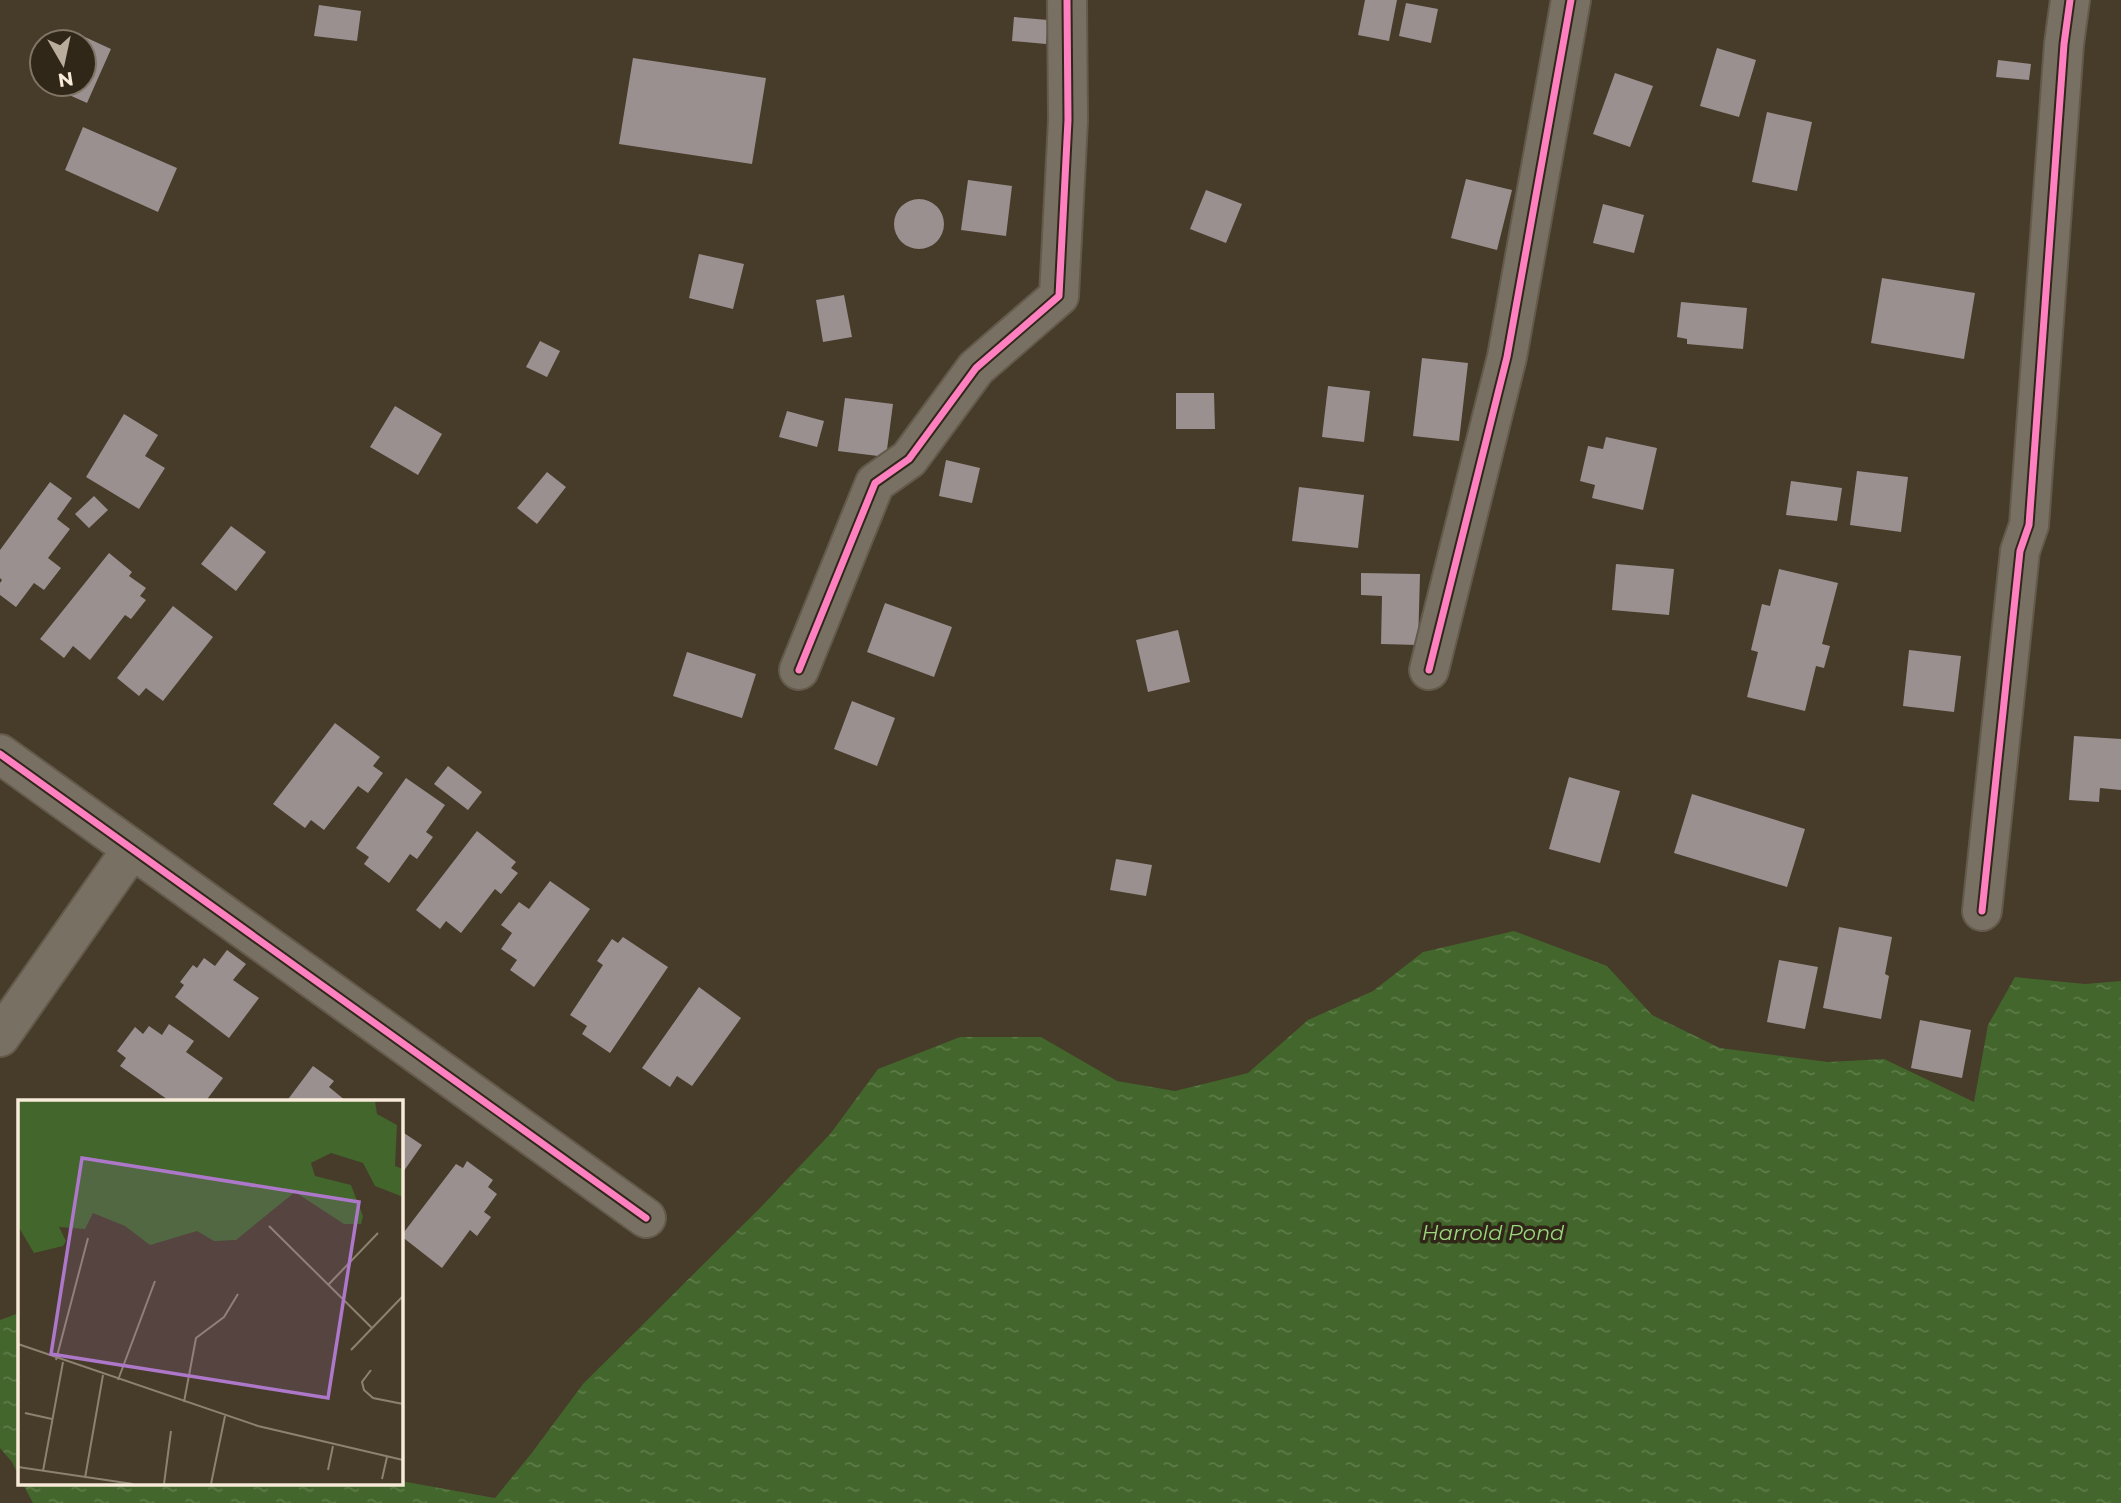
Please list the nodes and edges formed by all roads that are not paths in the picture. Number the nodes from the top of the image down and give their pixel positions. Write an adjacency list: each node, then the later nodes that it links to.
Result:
1 (1067, 0): 4 (street)
2 (1571, 0): 5 (street)
3 (2070, 0): 8 (street)
4 (799, 670)
5 (1429, 670)
6 (0, 754): 7 (street)
7 (132, 849): 9 (street); 10 (street)
8 (1982, 911)
9 (0, 1037)
10 (646, 1218)

